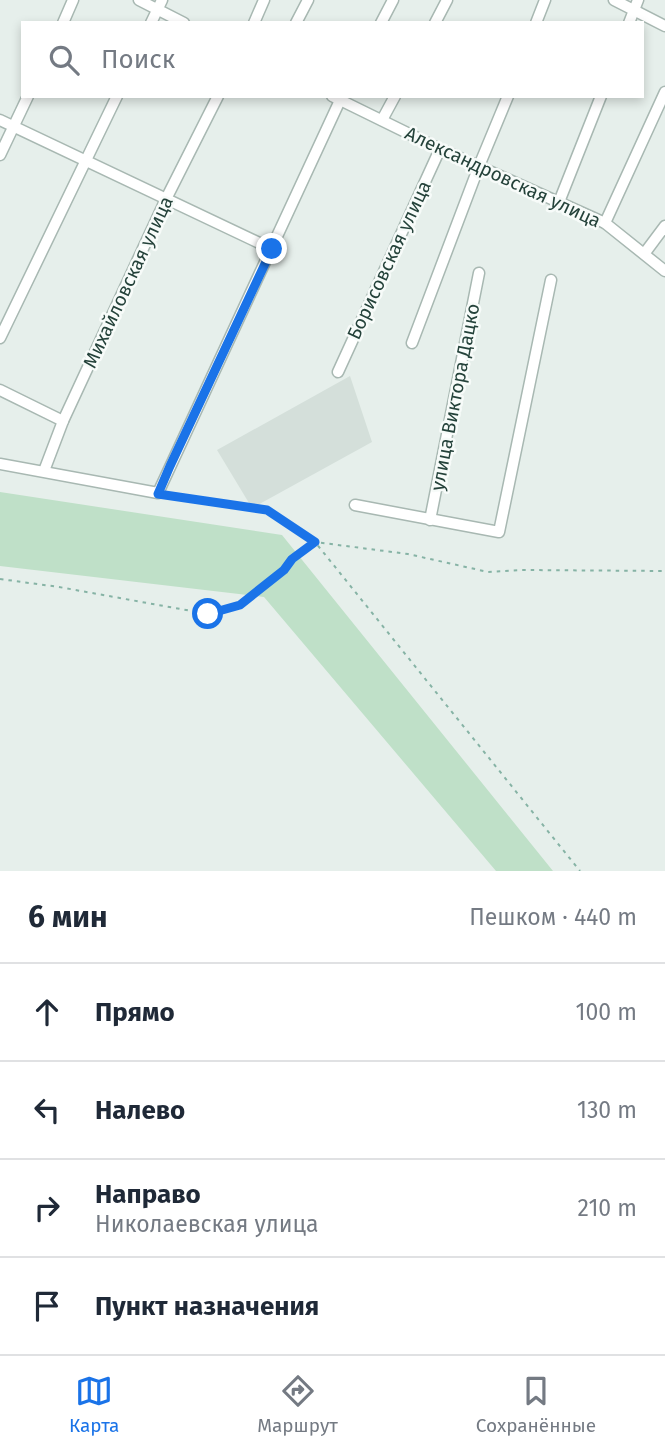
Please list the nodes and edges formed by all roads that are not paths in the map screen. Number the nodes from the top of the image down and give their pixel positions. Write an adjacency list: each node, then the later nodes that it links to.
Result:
1 (74, 0): 11 (street)
2 (139, 0): 9 (street)
3 (264, 0): 14 (street)
4 (308, 0): 15 (street)
5 (393, 0): 16 (street)
6 (447, 0): 17 (street)
7 (545, 0): 18 (street)
8 (614, 0): 10 (street)
9 (160, 5): 12 (street); 13 (street)
10 (636, 5): 19 (street)
11 (64, 21)
12 (152, 21)
13 (181, 21)
14 (255, 21)
15 (297, 21)
16 (382, 21)
17 (436, 21)
18 (537, 21)
19 (665, 26)
20 (665, 92): 37 (street)
21 (27, 98): 30 (street)
22 (116, 98): 33 (street)
23 (217, 98): 35 (street, Михайловская улица)
24 (338, 98): 29 (street, Александровская улица); 39 (street)
25 (394, 98): 29 (street)
26 (507, 98): 34 (street)
27 (600, 98): 36 (street)
28 (0, 120): 30 (street)
29 (382, 120): 31 (street, Александровская улица)
30 (13, 127): 32 (street); 33 (street)
31 (440, 149): 34 (street, Александровская улица); 46 (street, Борисовская улица)
32 (0, 155)
33 (86, 162): 35 (street); 44 (street)
34 (479, 166): 36 (street, Александровская улица); 45 (street)
35 (166, 199): 39 (street); 48 (street, Михайловская улица)
36 (559, 202): 37 (street, Александровская улица)
37 (605, 223): 41 (street, Александровская улица)
38 (665, 226): 40 (street)
39 (272, 249): 50 (street)
40 (647, 250)
41 (665, 271)
42 (479, 273): 52 (street, улица Виктора Дацко)
43 (551, 279): 52 (street)
44 (0, 338)
45 (412, 343)
46 (338, 372)
47 (0, 390): 48 (street)
48 (62, 421): 50 (street, Михайловская улица)
49 (0, 464): 50 (street)
50 (44, 471)
51 (355, 505): 52 (street)
52 (430, 520)

